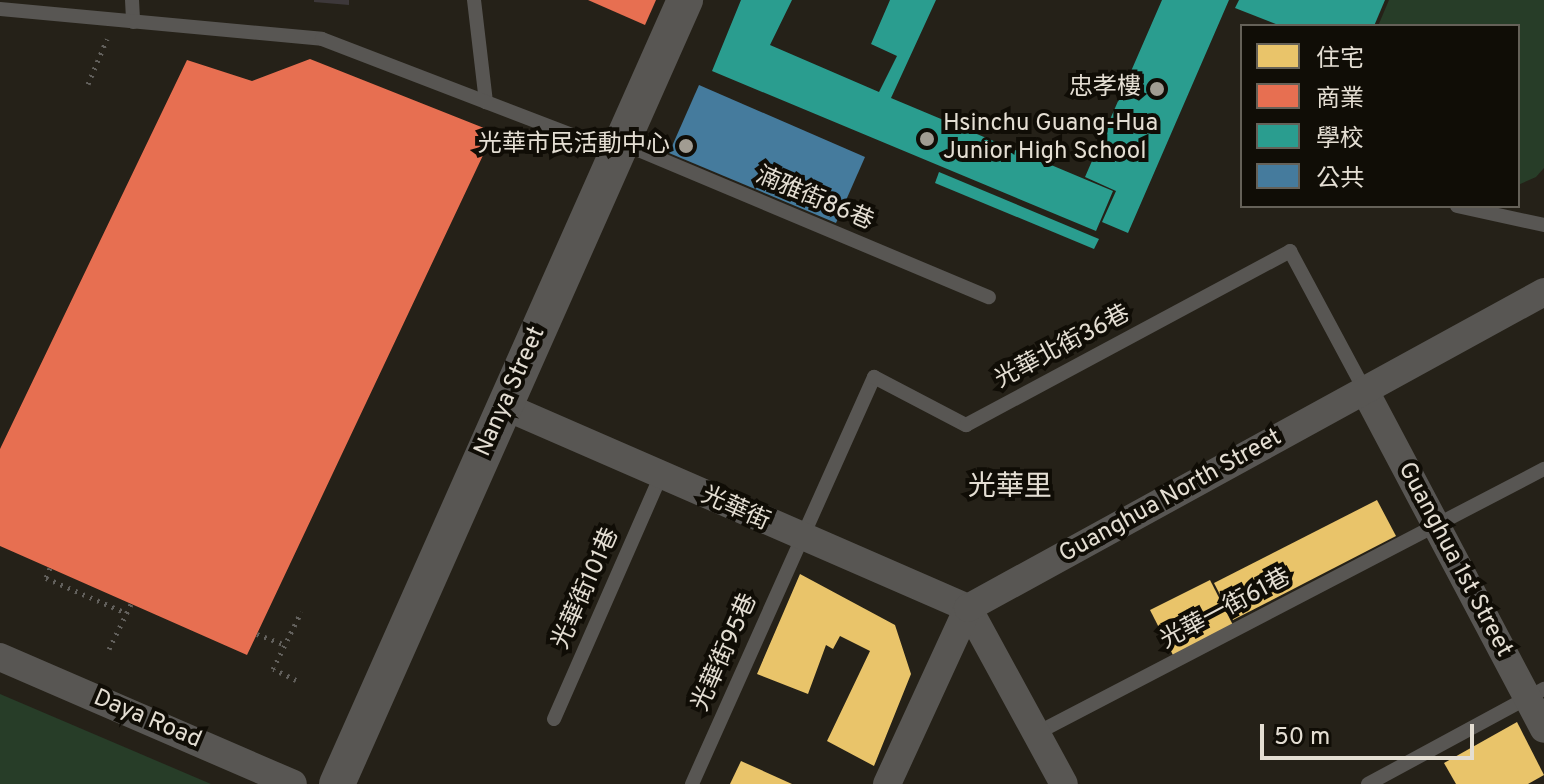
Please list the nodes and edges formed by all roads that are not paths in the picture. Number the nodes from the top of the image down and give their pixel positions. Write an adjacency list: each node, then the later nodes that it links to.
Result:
1 (132, 0): 5 (lane)
2 (474, 0): 6 (lane)
3 (685, 0): 7 (street, Nanya Street)
4 (0, 9): 5 (lane, 湳雅街86巷)
5 (133, 22): 6 (lane, 湳雅街86巷)
6 (486, 102): 7 (lane, 湳雅街86巷)
7 (620, 147): 11 (lane, 湳雅街86巷); 13 (street, Nanya Street)
8 (1466, 208): 9 (lane)
9 (1544, 225)
10 (1544, 292): 12 (street, Guanghua North Street)
11 (989, 297)
12 (1365, 391): 16 (street, Guanghua 1st Street); 17 (lane, 光華北街36巷); 18 (street, Guanghua North Street)
13 (504, 406): 15 (street, 光華街); 25 (street, Nanya Street)
14 (1544, 469): 16 (lane, 光華一街61巷)
15 (660, 477): 17 (street, 光華街); 21 (lane, 光華街101巷)
16 (1436, 525): 20 (street, Guanghua 1st Street); 23 (lane, 光華一街61巷)
17 (800, 540): 18 (street, 光華街); 26 (lane, 光華街95巷)
18 (968, 608): 23 (street); 27 (street)
19 (0, 657): 24 (street, Daya Road)
20 (1536, 694): 22 (street, Guanghua 1st Street); 29 (lane)
21 (554, 719)
22 (1544, 729)
23 (1037, 733): 28 (street)
24 (293, 784)
25 (337, 784)
26 (692, 784)
27 (887, 784)
28 (1064, 784)
29 (1368, 784)

